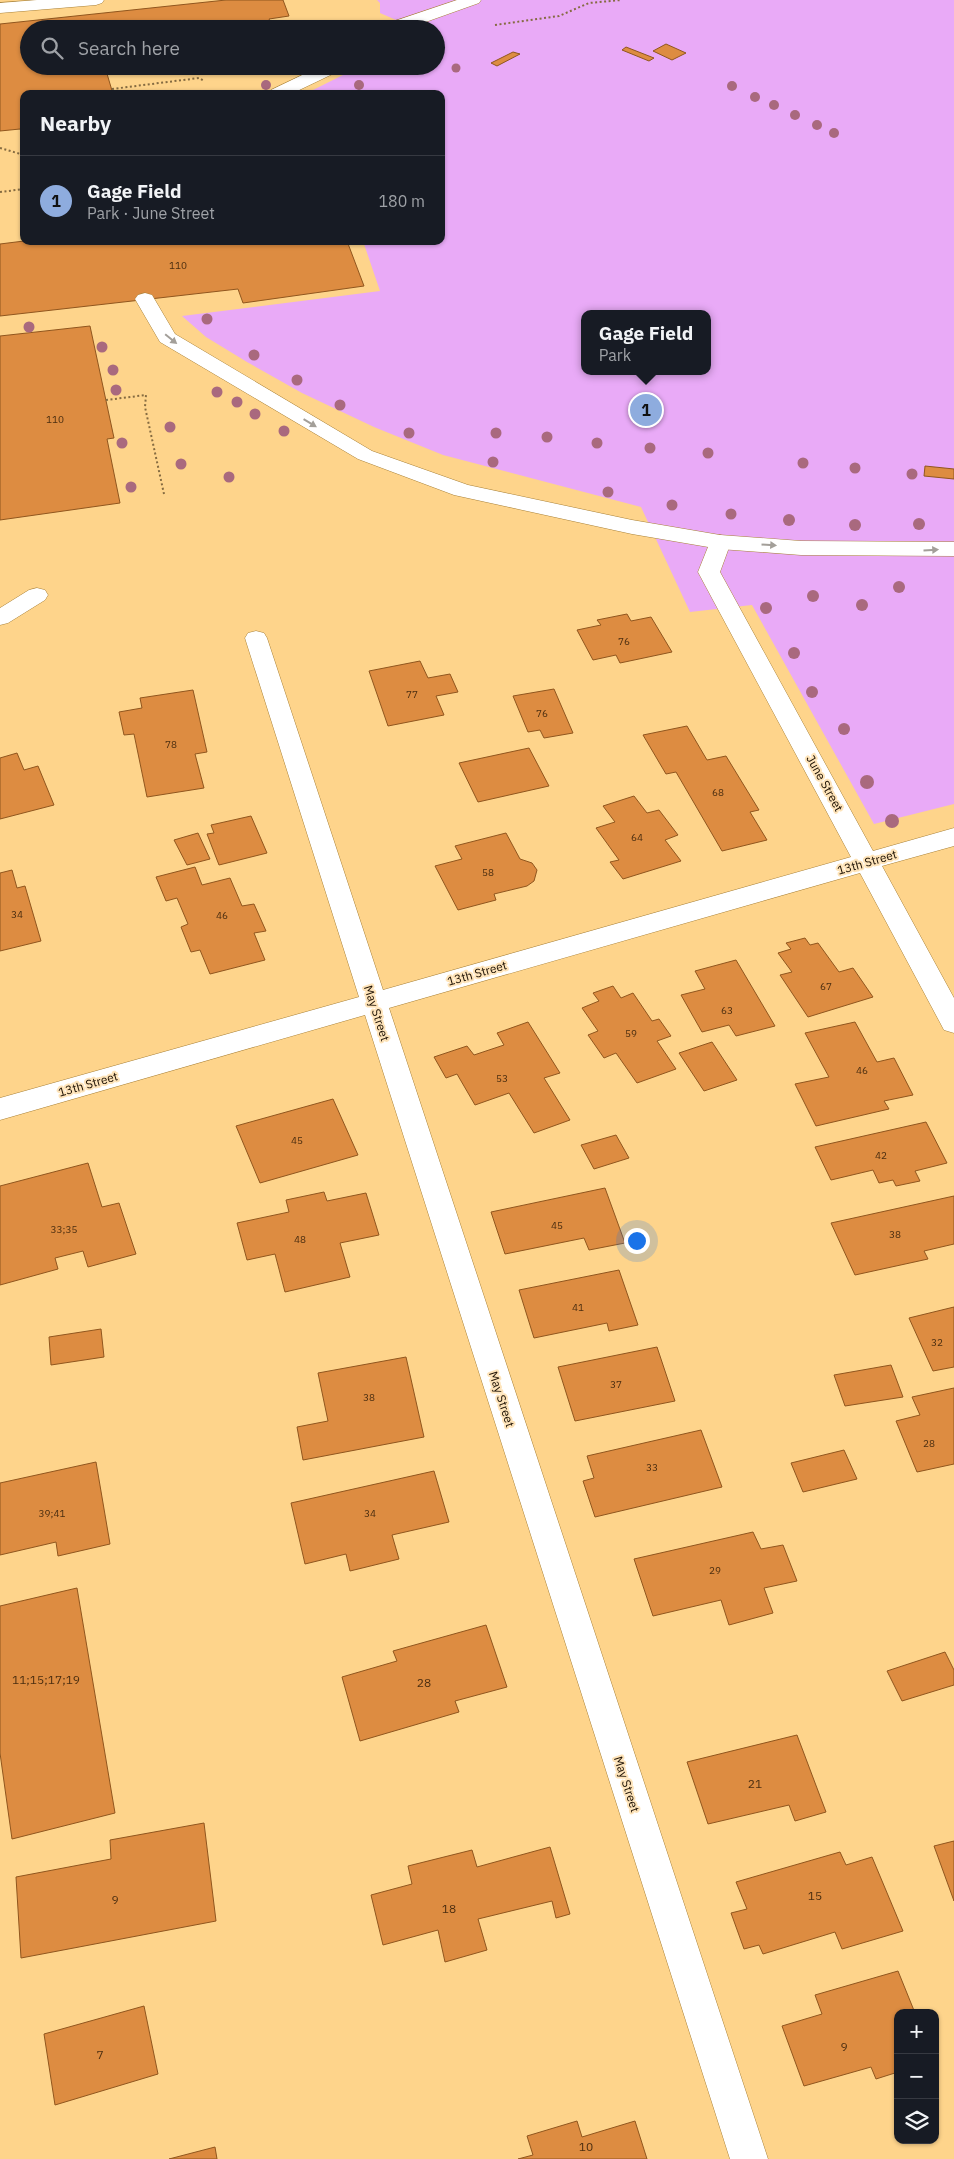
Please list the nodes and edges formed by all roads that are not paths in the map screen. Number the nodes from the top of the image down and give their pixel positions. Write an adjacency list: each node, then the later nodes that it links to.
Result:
1 (96, 0): 3 (street)
2 (473, 0): 4 (street)
3 (0, 8)
4 (416, 20)
5 (316, 75): 6 (street)
6 (285, 90)
7 (145, 299): 8 (street, one-way to 8)
8 (720, 542): 9 (street, one-way to 9); 14 (street, June Street)
9 (954, 549)
10 (37, 595): 11 (street)
11 (0, 618)
12 (256, 638): 15 (street, May Street)
13 (954, 837): 14 (street, 13th Street)
14 (868, 862): 15 (street, 13th Street); 16 (street, June Street)
15 (374, 1002): 17 (street, 13th Street); 18 (street, May Street)
16 (954, 1023)
17 (0, 1109)
18 (749, 2159)

